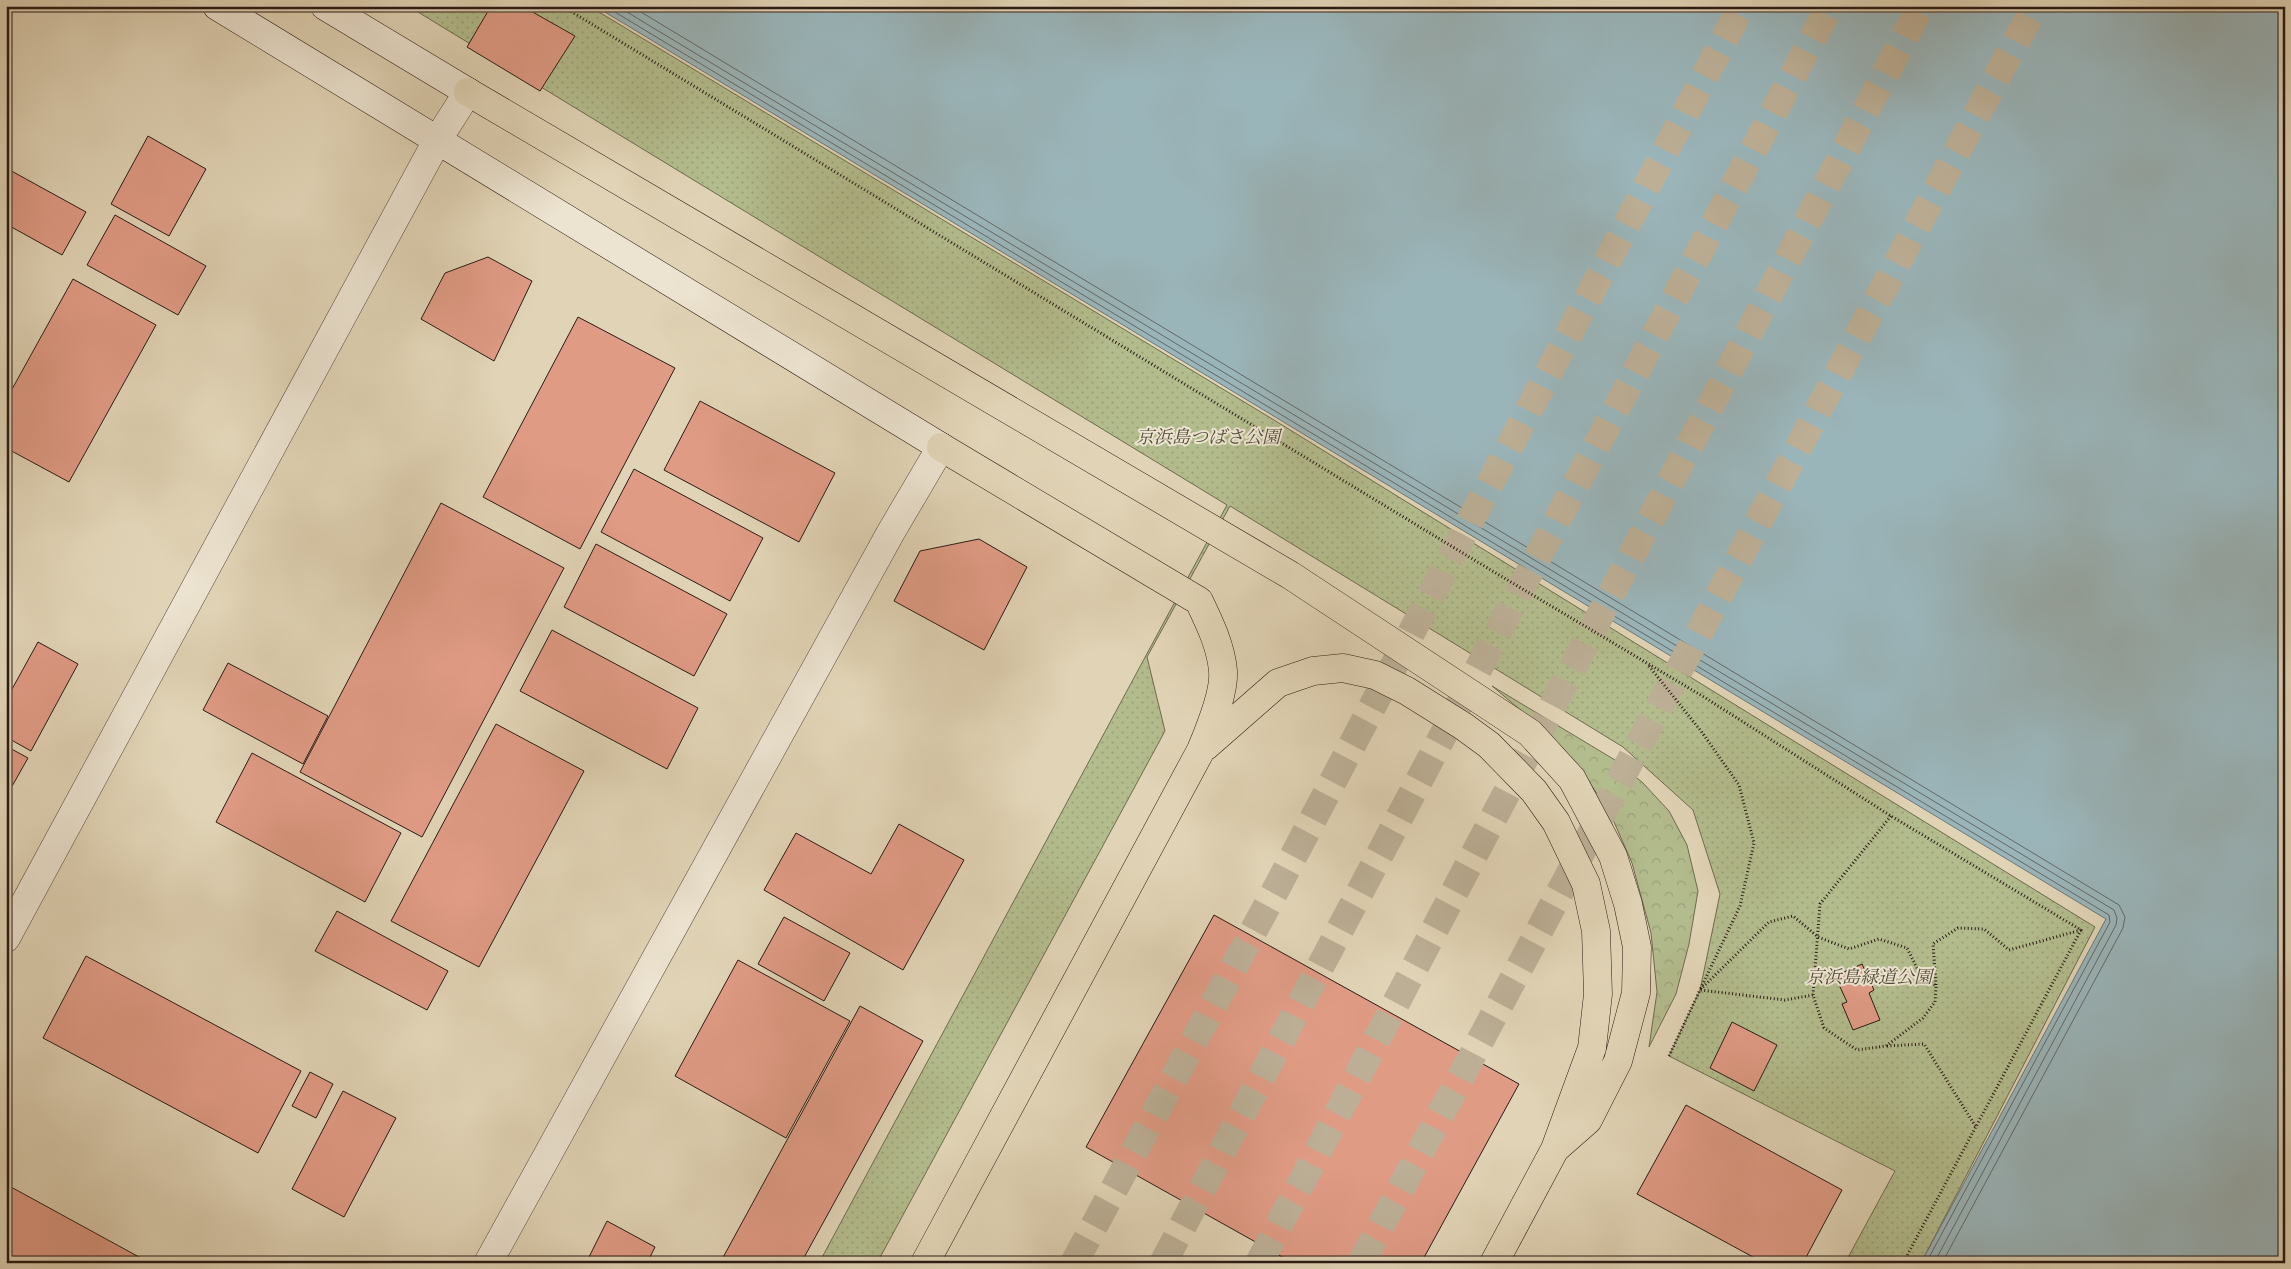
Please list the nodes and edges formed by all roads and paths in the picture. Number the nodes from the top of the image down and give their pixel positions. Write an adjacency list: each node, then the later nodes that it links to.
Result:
1 (216, 6): 5 (street)
2 (325, 6): 4 (street)
3 (562, 6): 7 (path)
4 (468, 92): 5 (street); 19 (highway)
5 (438, 139): 6 (street); 12 (street)
6 (941, 447): 8 (highway); 20 (street)
7 (1647, 664): 9 (path); 14 (path)
8 (1201, 750): 19 (highway); 21 (highway)
9 (1891, 816): 10 (path); 11 (path)
10 (2081, 930): 13 (path); 18 (path)
11 (1818, 937): 13 (path); 14 (path); 15 (path)
12 (6, 938)
13 (1936, 986): 16 (path)
14 (1700, 990): 15 (path); 17 (path)
15 (1813, 995): 16 (path)
16 (1886, 1046): 18 (path)
17 (1669, 1056)
18 (1976, 1127): 23 (path)
19 (1555, 1149): 22 (highway)
20 (488, 1263)
21 (925, 1263)
22 (1494, 1263)
23 (1903, 1263)

